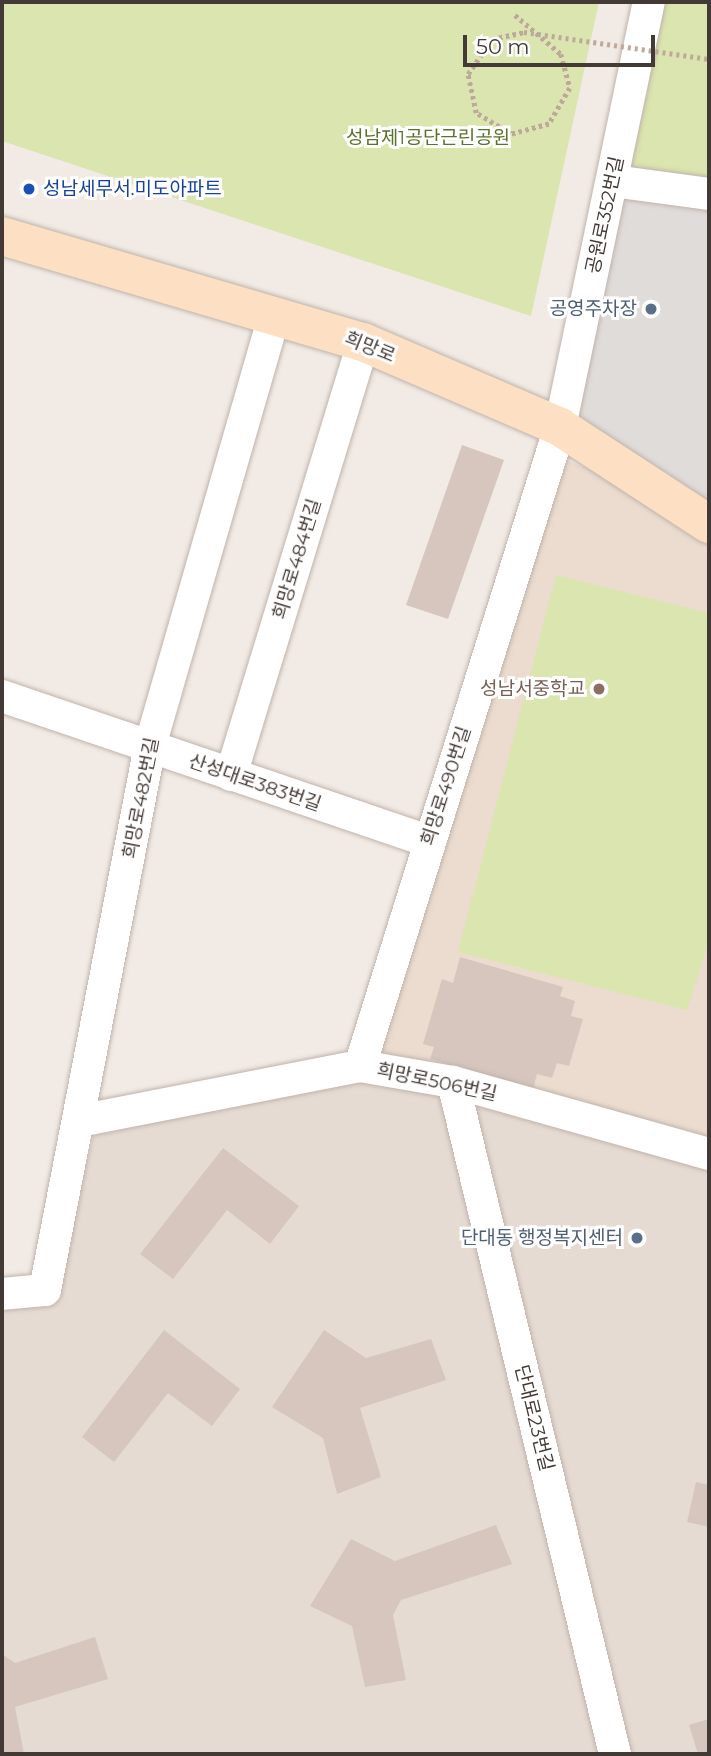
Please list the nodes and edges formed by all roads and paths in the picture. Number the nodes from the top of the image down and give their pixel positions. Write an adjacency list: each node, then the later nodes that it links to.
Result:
1 (649, 2): 4 (street, 공원로352번길)
2 (516, 15): 3 (path, bridge)
3 (709, 59)
4 (613, 181): 5 (street); 9 (street, 공원로352번길)
5 (709, 194)
6 (2, 236): 7 (main road, 희망로)
7 (275, 314): 8 (main road, 희망로); 12 (street, 희망로482번길)
8 (362, 342): 9 (main road, 희망로); 13 (street, 희망로484번길)
9 (560, 427): 10 (main road, 희망로); 14 (street, 희망로490번길)
10 (709, 524)
11 (2, 696): 12 (street, 산성대로383번길)
12 (150, 747): 13 (street, 산성대로383번길); 17 (street, 희망로482번길)
13 (231, 775): 14 (street, 산성대로383번길)
14 (428, 841): 15 (street, 희망로490번길)
15 (360, 1066): 16 (street, 희망로506번길); 17 (street, 희망로506번길)
16 (453, 1082): 18 (street, 희망로506번길); 20 (street, 단대로23번길)
17 (79, 1121): 19 (street, 희망로482번길)
18 (709, 1154)
19 (2, 1294)
20 (615, 1754)

